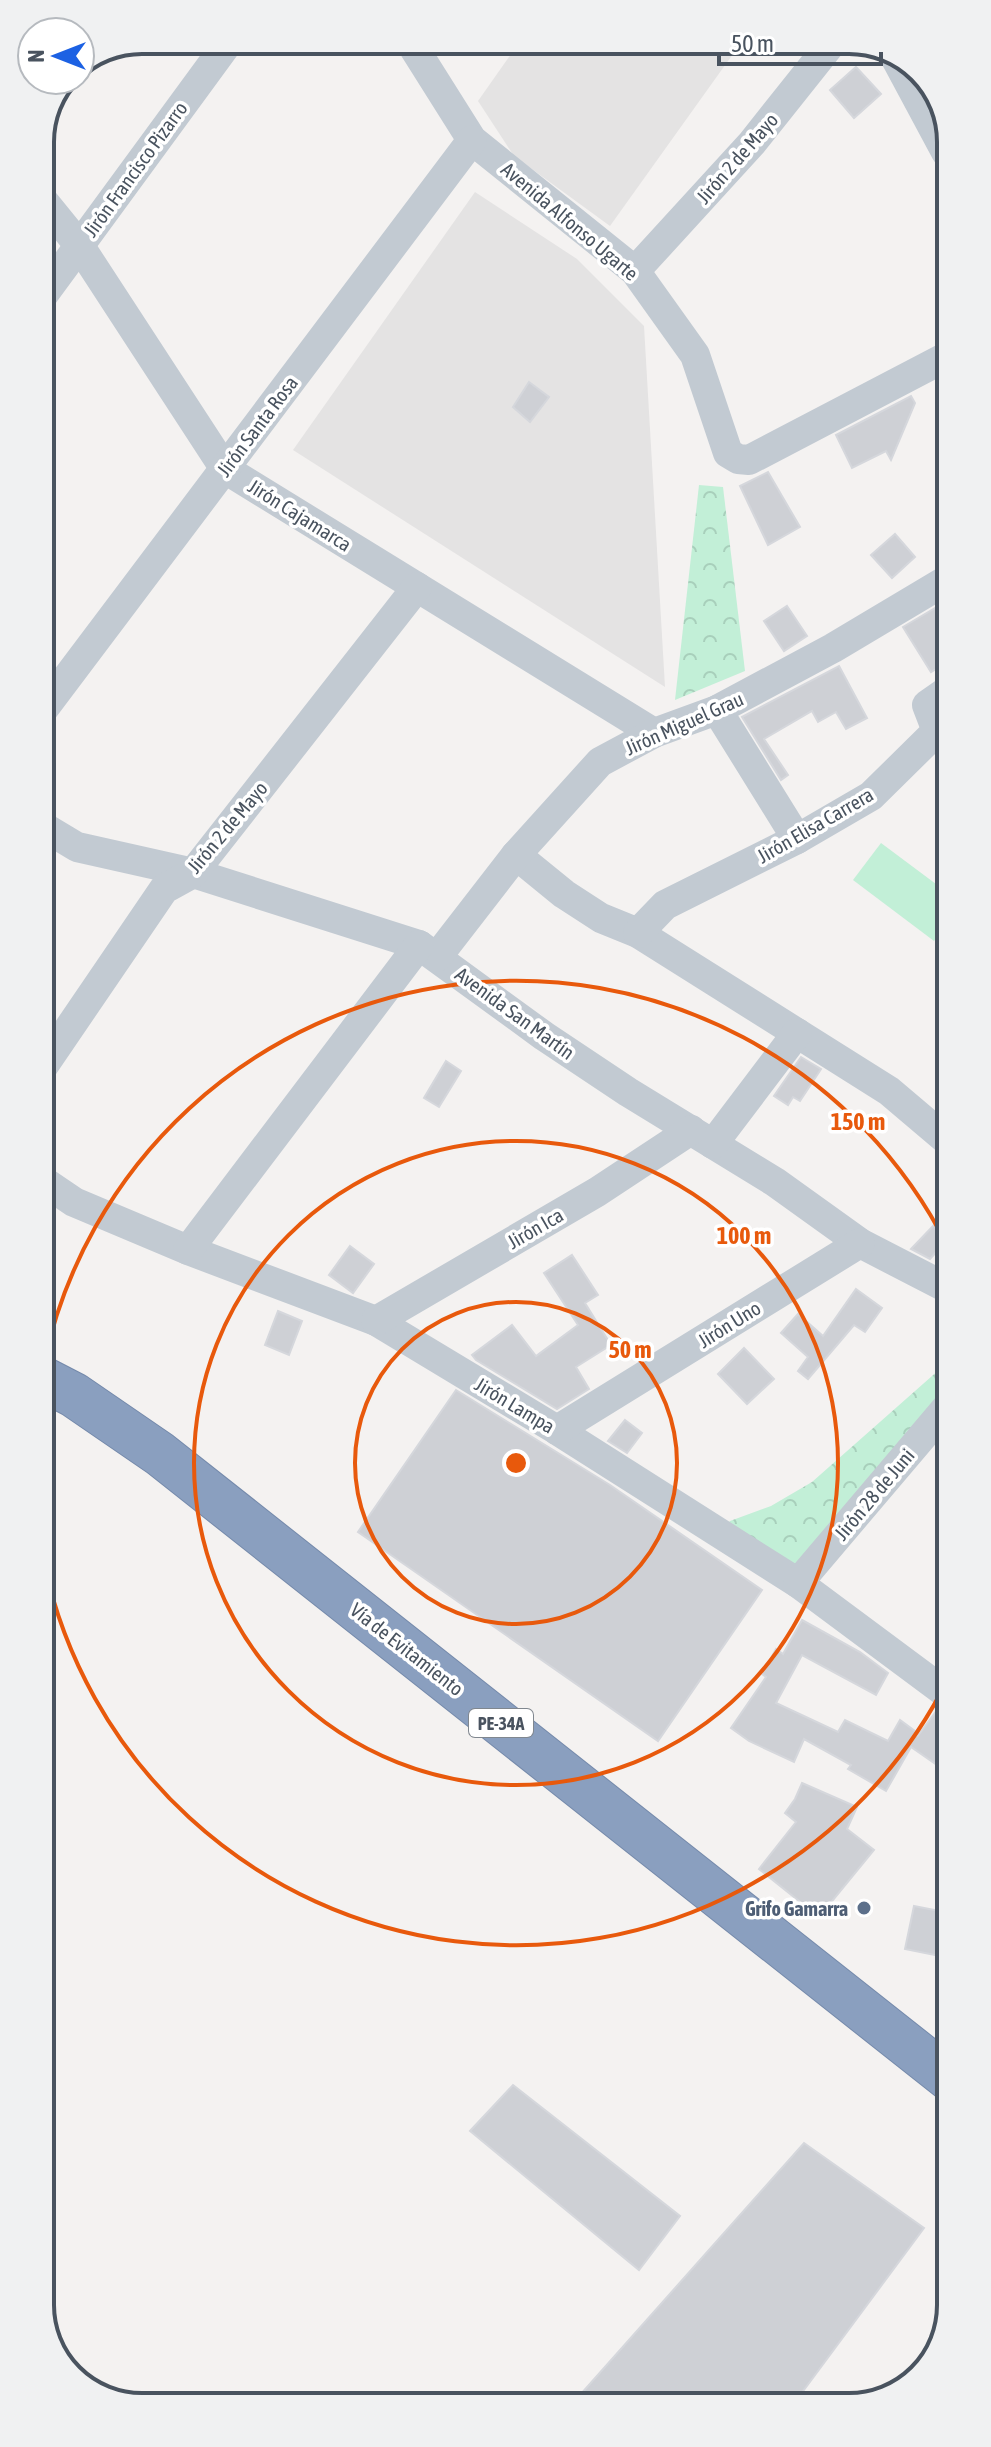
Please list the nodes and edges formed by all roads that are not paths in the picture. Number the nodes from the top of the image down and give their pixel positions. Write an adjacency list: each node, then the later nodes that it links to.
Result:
1 (220, 54): 8 (street, Jirón Francisco Pizarro)
2 (418, 54): 6 (street, Avenida Alfonso Ugarte)
3 (823, 54): 9 (street, Jirón 2 de Mayo)
4 (904, 74): 5 (street)
5 (936, 134)
6 (472, 140): 9 (street, Avenida Alfonso Ugarte); 12 (street, Jirón Santa Rosa)
7 (54, 214): 8 (street, Jirón Cajamarca)
8 (79, 245): 10 (street, Jirón Francisco Pizarro); 12 (street, Jirón Cajamarca)
9 (635, 271): 11 (street, Avenida Alfonso Ugarte)
10 (54, 280)
11 (937, 362)
12 (225, 469): 14 (street, Jirón Cajamarca); 15 (street, Jirón Santa Rosa)
13 (937, 586): 17 (street, Jirón Miguel Grau)
14 (417, 587): 20 (street, Jirón Cajamarca); 24 (street, Jirón 2 de Mayo)
15 (54, 695)
16 (937, 698): 18 (street, Jirón Elisa Carrera)
17 (717, 710): 20 (street, Jirón Miguel Grau); 22 (street)
18 (937, 731)
19 (937, 731): 22 (street, Jirón Elisa Carrera)
20 (654, 733): 23 (street, Jirón Miguel Grau)
21 (54, 833): 24 (street, Avenida San Martín)
22 (797, 839): 25 (street, Jirón Elisa Carrera)
23 (516, 855): 25 (street); 26 (street, Jirón Miguel Grau)
24 (193, 873): 26 (street, Avenida San Martín); 28 (street, Jirón 2 de Mayo)
25 (638, 933): 27 (street)
26 (428, 951): 30 (street, Avenida San Martín); 33 (street, Jirón Miguel Grau)
27 (797, 1033): 29 (street); 30 (street, Jirón Ica)
28 (54, 1050)
29 (937, 1132)
30 (702, 1137): 32 (street, Avenida San Martín); 35 (street, Jirón Ica)
31 (54, 1188): 33 (street, Jirón Lampa)
32 (860, 1243): 34 (street, Avenida San Martín); 38 (street, Jirón Uno)
33 (188, 1250): 35 (street, Jirón Lampa)
34 (937, 1283)
35 (376, 1321): 38 (street, Jirón Lampa)
36 (54, 1385): 41 (highway, Vía de Evitamiento / PE-34A)
37 (937, 1421): 39 (street, Jirón 28 de Juni)
38 (557, 1430): 39 (street, Jirón Lampa)
39 (798, 1583): 40 (street, Jirón Lampa)
40 (937, 1686)
41 (937, 2069)

